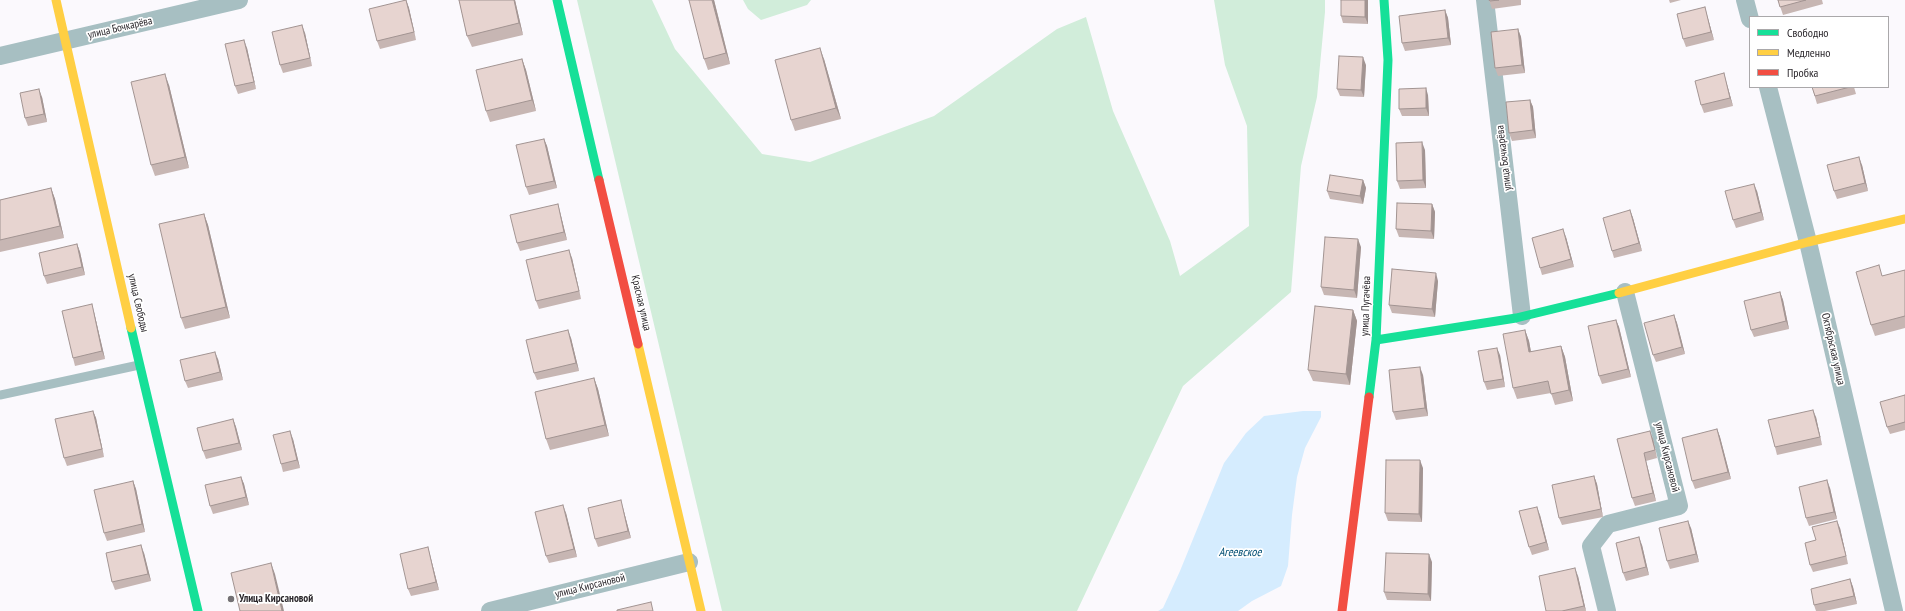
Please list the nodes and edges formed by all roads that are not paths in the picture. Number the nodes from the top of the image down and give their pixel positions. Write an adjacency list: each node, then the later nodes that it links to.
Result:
1 (56, 0): 8 (street, улица Свободы)
2 (239, 0): 8 (street, улица Бочкарёва)
3 (557, 0): 18 (street, Красная улица)
4 (1384, 0): 15 (street, улица Пугачёва)
5 (1485, 0): 14 (street, улица Бочкарёва)
6 (1745, 0): 7 (street)
7 (1749, 16)
8 (65, 41): 9 (street, улица Бочкарёва); 16 (street, улица Свободы)
9 (0, 56)
10 (1768, 88): 12 (street, Октябрьская улица)
11 (1905, 219): 12 (street)
12 (1808, 242): 13 (street); 24 (street, Октябрьская улица)
13 (1625, 292): 14 (street); 23 (street, улица Кирсановой)
14 (1522, 316): 15 (street)
15 (1376, 340): 22 (street, улица Пугачёва)
16 (140, 365): 17 (lane); 19 (street, улица Свободы)
17 (0, 395)
18 (690, 562): 20 (street, улица Кирсановой); 21 (street, Красная улица)
19 (198, 611)
20 (490, 611)
21 (701, 611)
22 (1342, 611)
23 (1607, 611)
24 (1894, 611)

